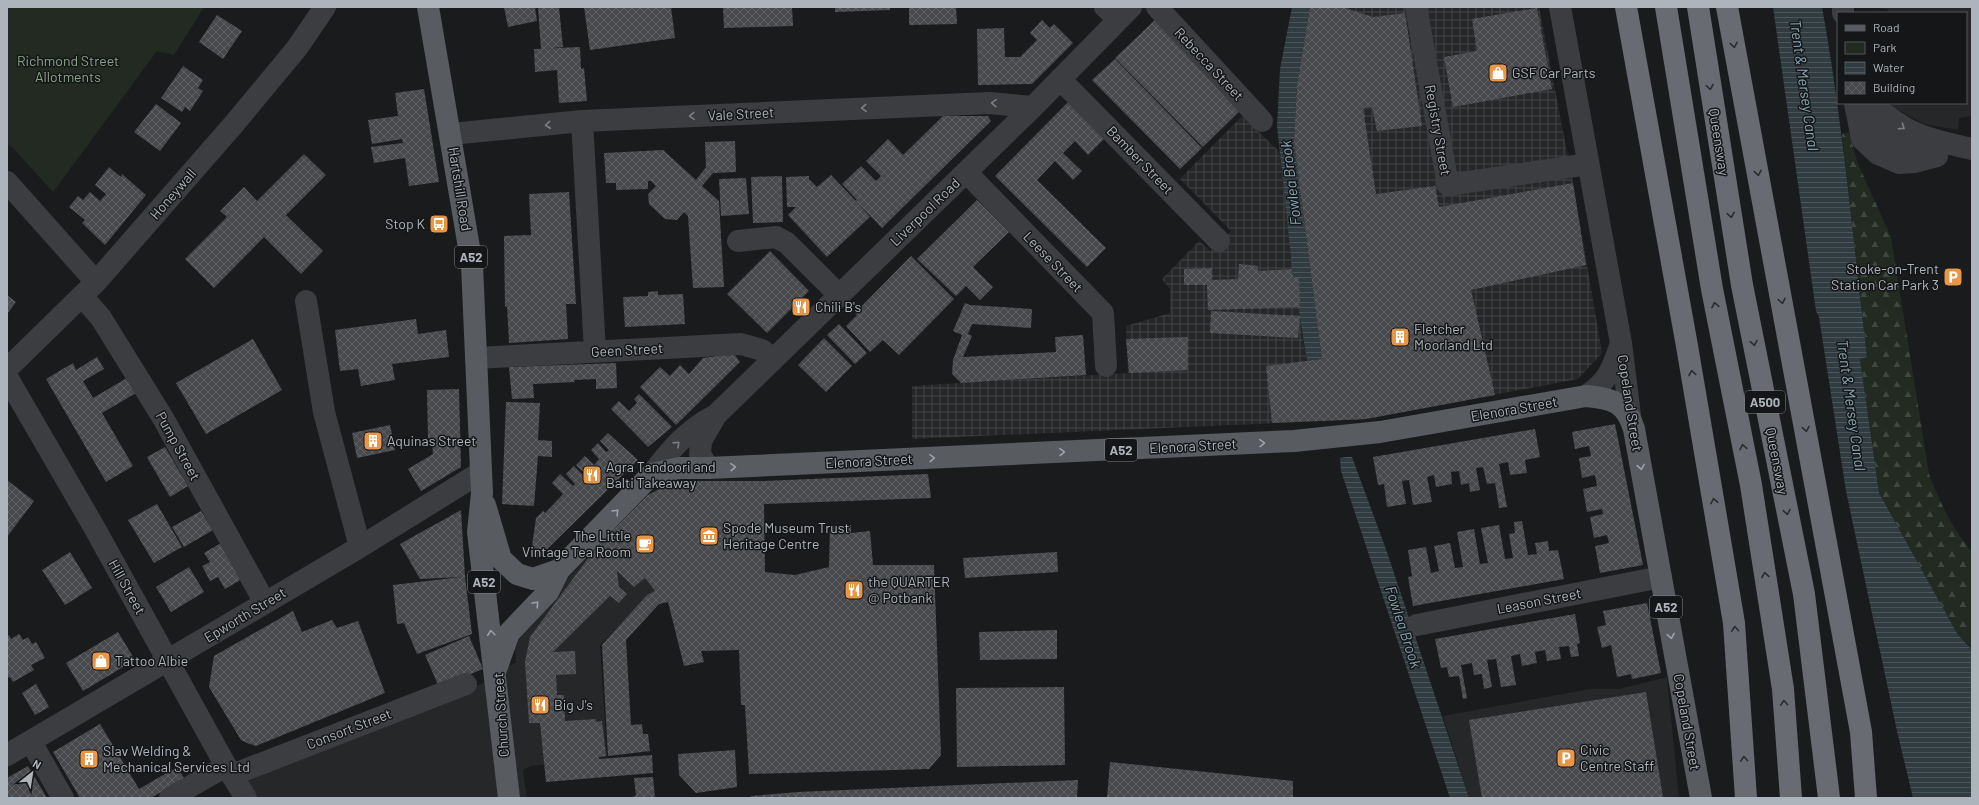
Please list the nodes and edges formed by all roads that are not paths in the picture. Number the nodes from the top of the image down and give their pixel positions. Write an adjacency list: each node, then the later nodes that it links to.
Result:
1 (325, 7): 24 (street, Honeywall)
2 (428, 7): 16 (main road, Hartshill Road / A52)
3 (1157, 7): 15 (street, Rebecca Street)
4 (1416, 7): 19 (street, Registry Street)
5 (1560, 7): 19 (street, Copeland Street)
6 (1626, 7): 59 (highway, one-way to 6)
7 (1666, 7): 50 (highway, A500, one-way to 7)
8 (1698, 7): 62 (highway, Queensway / A500, one-way to 62)
9 (1727, 7): 63 (highway, one-way to 63)
10 (1118, 11): 11 (street, Liverpool Road)
11 (1060, 79): 13 (street, Liverpool Road); 23 (street, Bamber Street)
12 (1861, 105): 17 (street, one-way to 17); 18 (street)
13 (1032, 107): 14 (street, Vale Street, one-way to 14); 20 (street, Liverpool Road)
14 (582, 121): 16 (street, Vale Street, one-way to 16); 28 (street)
15 (1262, 121)
16 (451, 134): 29 (main road, Hartshill Road / A52)
17 (1972, 149)
18 (1937, 156)
19 (1588, 164): 27 (street, Copeland Street)
20 (966, 172): 25 (street, Liverpool Road); 31 (street, Leese Street)
21 (7, 182): 24 (street, Pump Street)
22 (738, 241): 25 (street)
23 (1219, 241)
24 (89, 289): 32 (street, Honeywall); 44 (street, Pump Street)
25 (839, 295): 30 (street, Liverpool Road)
26 (306, 301): 40 (street)
27 (1620, 343): 34 (street, Elenora Street); 36 (street, Copeland Street)
28 (595, 351): 29 (street, Geen Street); 30 (street, Geen Street)
29 (476, 358): 39 (main road, Hartshill Road / A52)
30 (772, 360): 35 (street, Liverpool Road)
31 (1106, 366)
32 (7, 369)
33 (7, 377): 47 (street, Hill Street)
34 (1586, 396): 36 (main road, Elenora Street / A52); 37 (main road, Elenora Street / A52, one-way to 34)
35 (716, 415): 37 (street, Liverpool Road); 38 (street, Liverpool Road, one-way to 35)
36 (1630, 415): 43 (main road, Copeland Street / A52, one-way to 43)
37 (708, 468): 38 (main road, Elenora Street / A52)
38 (652, 474): 42 (main road, Liverpool Road / A52, one-way to 38)
39 (482, 482): 40 (street, Epworth Street); 41 (main road, Hartshill Road / A52); 48 (main road, Hartshill Road / A52, one-way to 39)
40 (360, 547): 44 (street, Epworth Street)
41 (501, 559): 42 (main road, Liverpool Road / A52)
42 (559, 570): 46 (main road, Liverpool Road / A52, one-way to 42)
43 (1661, 577): 45 (street, Leason Street); 58 (main road, Copeland Street / A52, one-way to 58)
44 (265, 603): 47 (street, Epworth Street)
45 (1417, 625)
46 (509, 633): 48 (main road, Church Street / A52)
47 (168, 661): 51 (street, Epworth Street); 53 (street, Hill Street)
48 (496, 672): 57 (main road, Church Street / A52)
49 (466, 684): 53 (street, Consort Street)
50 (1786, 734): 60 (highway); 61 (highway, A500)
51 (31, 742): 52 (street, Epworth Street); 54 (street)
52 (7, 755)
53 (229, 770): 55 (street, Consort Street); 56 (street, Hill Street)
54 (63, 798)
55 (170, 798)
56 (246, 798)
57 (509, 798)
58 (1701, 798)
59 (1746, 798)
60 (1785, 798)
61 (1791, 798)
62 (1829, 798)
63 (1866, 798)

